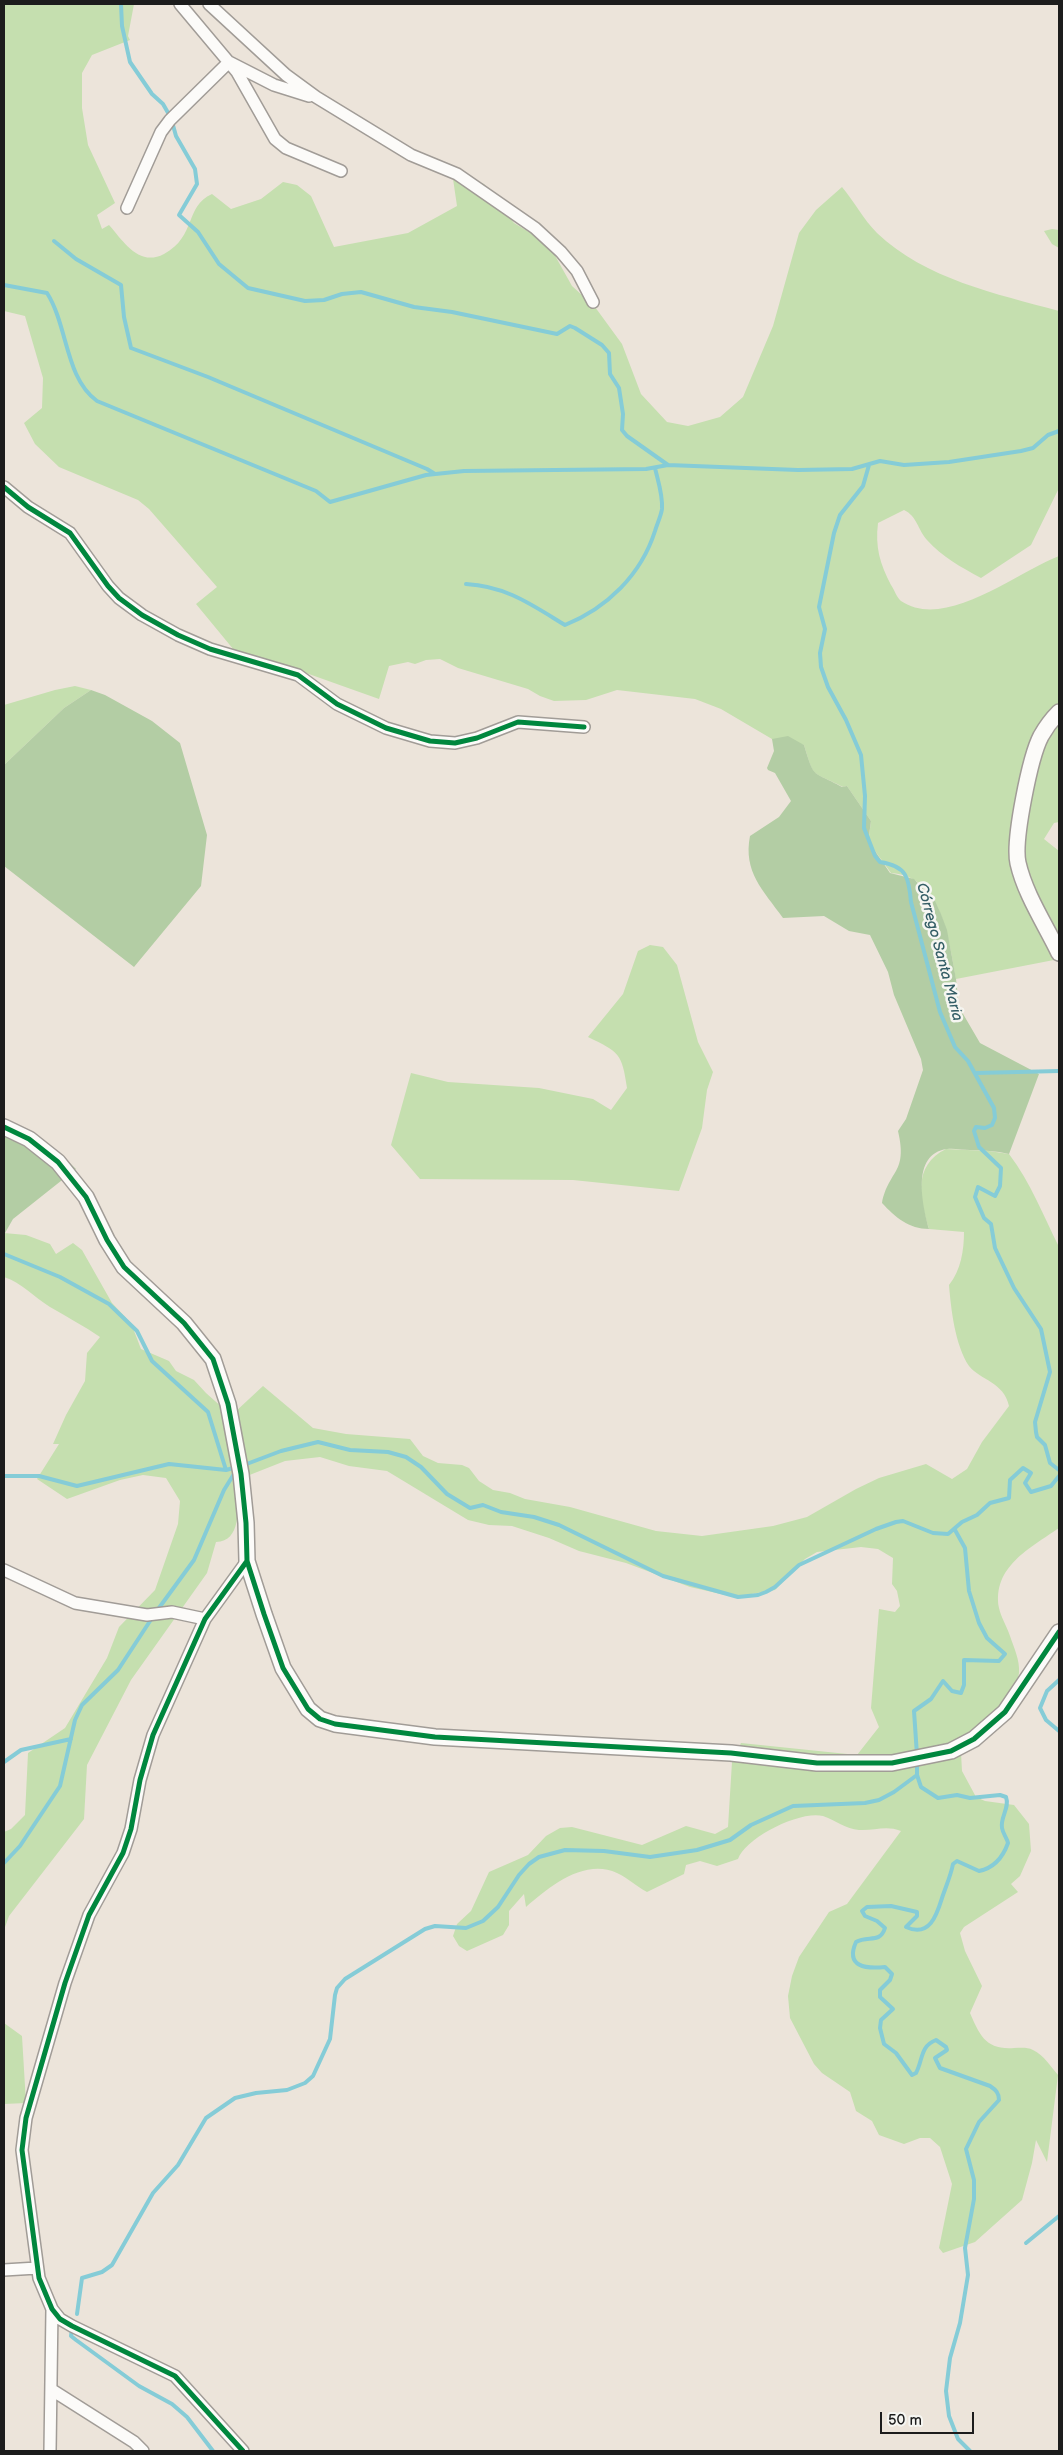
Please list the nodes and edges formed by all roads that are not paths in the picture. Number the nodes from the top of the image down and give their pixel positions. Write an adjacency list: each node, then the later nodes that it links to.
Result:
1 (180, 4): 3 (street)
2 (209, 4): 4 (street)
3 (229, 62): 4 (street); 5 (street); 6 (street)
4 (316, 97): 7 (street)
5 (341, 171)
6 (127, 208)
7 (593, 302)
8 (4, 487): 10 (street)
9 (1059, 712): 11 (street)
10 (584, 727)
11 (1059, 953)
12 (4, 1127): 13 (street)
13 (247, 1561): 15 (street); 16 (street)
14 (4, 1570): 15 (street)
15 (205, 1620): 17 (street)
16 (1059, 1632)
17 (37, 2268): 18 (street); 19 (street)
18 (4, 2270)
19 (52, 2309): 20 (street); 23 (street)
20 (52, 2390): 21 (street); 22 (street)
21 (50, 2451)
22 (143, 2451)
23 (243, 2451)

